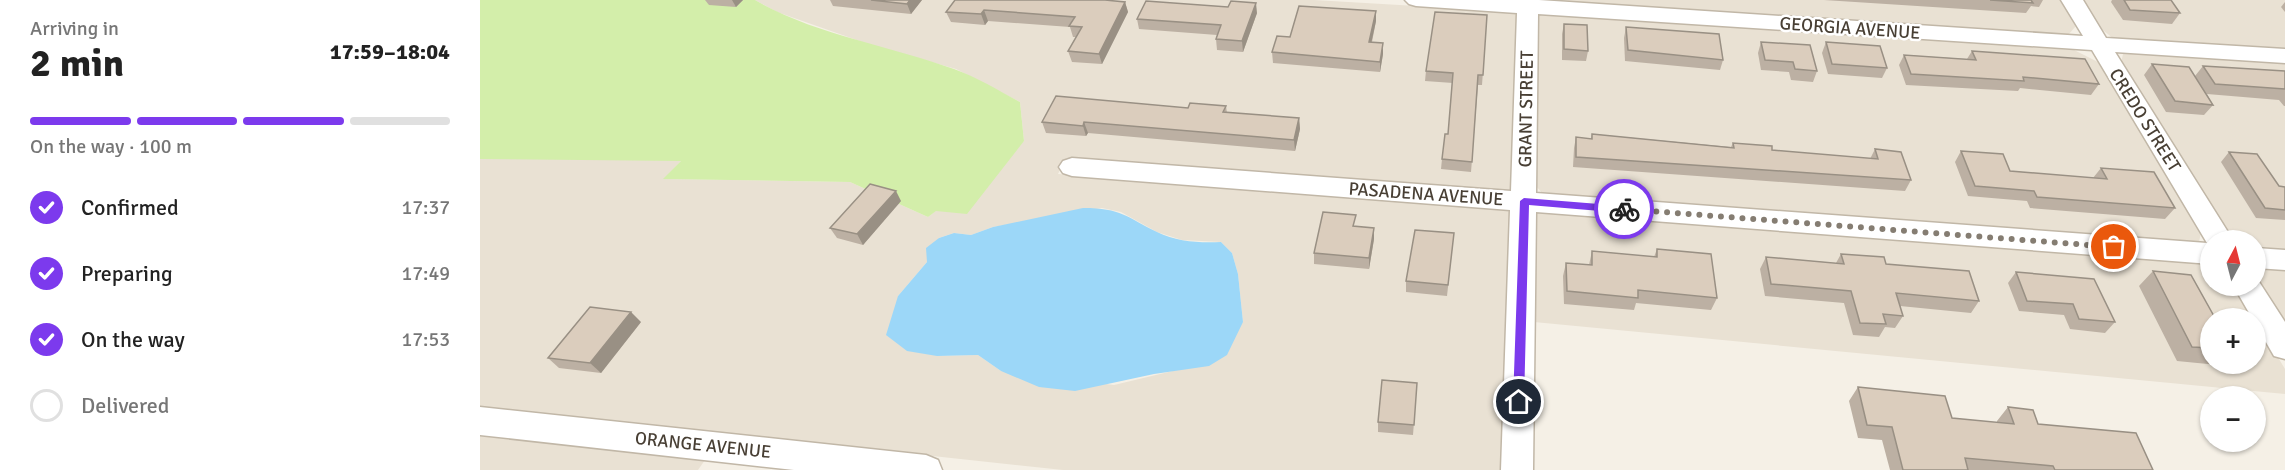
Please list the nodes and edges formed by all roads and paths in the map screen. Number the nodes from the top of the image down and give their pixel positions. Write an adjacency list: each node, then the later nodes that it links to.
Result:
1 (1416, 0): 3 (street, GEORGIA AVENUE)
2 (2072, 0): 4 (street, CREDO STREET)
3 (1528, 3): 4 (street, GEORGIA AVENUE); 7 (street, GRANT STREET)
4 (2098, 44): 5 (street, GEORGIA AVENUE); 8 (street, CREDO STREET)
5 (2285, 56)
6 (1072, 167): 7 (street, PASADENA AVENUE)
7 (1524, 201): 9 (street, PASADENA AVENUE); 17 (street, GRANT STREET)
8 (2213, 230)
9 (2200, 253)
10 (2266, 259): 11 (street)
11 (2285, 260)
12 (2254, 296): 13 (street)
13 (2285, 348)
14 (480, 422): 15 (street, ORANGE AVENUE)
15 (720, 459): 16 (street, ORANGE AVENUE)
16 (926, 470)
17 (1517, 470)

